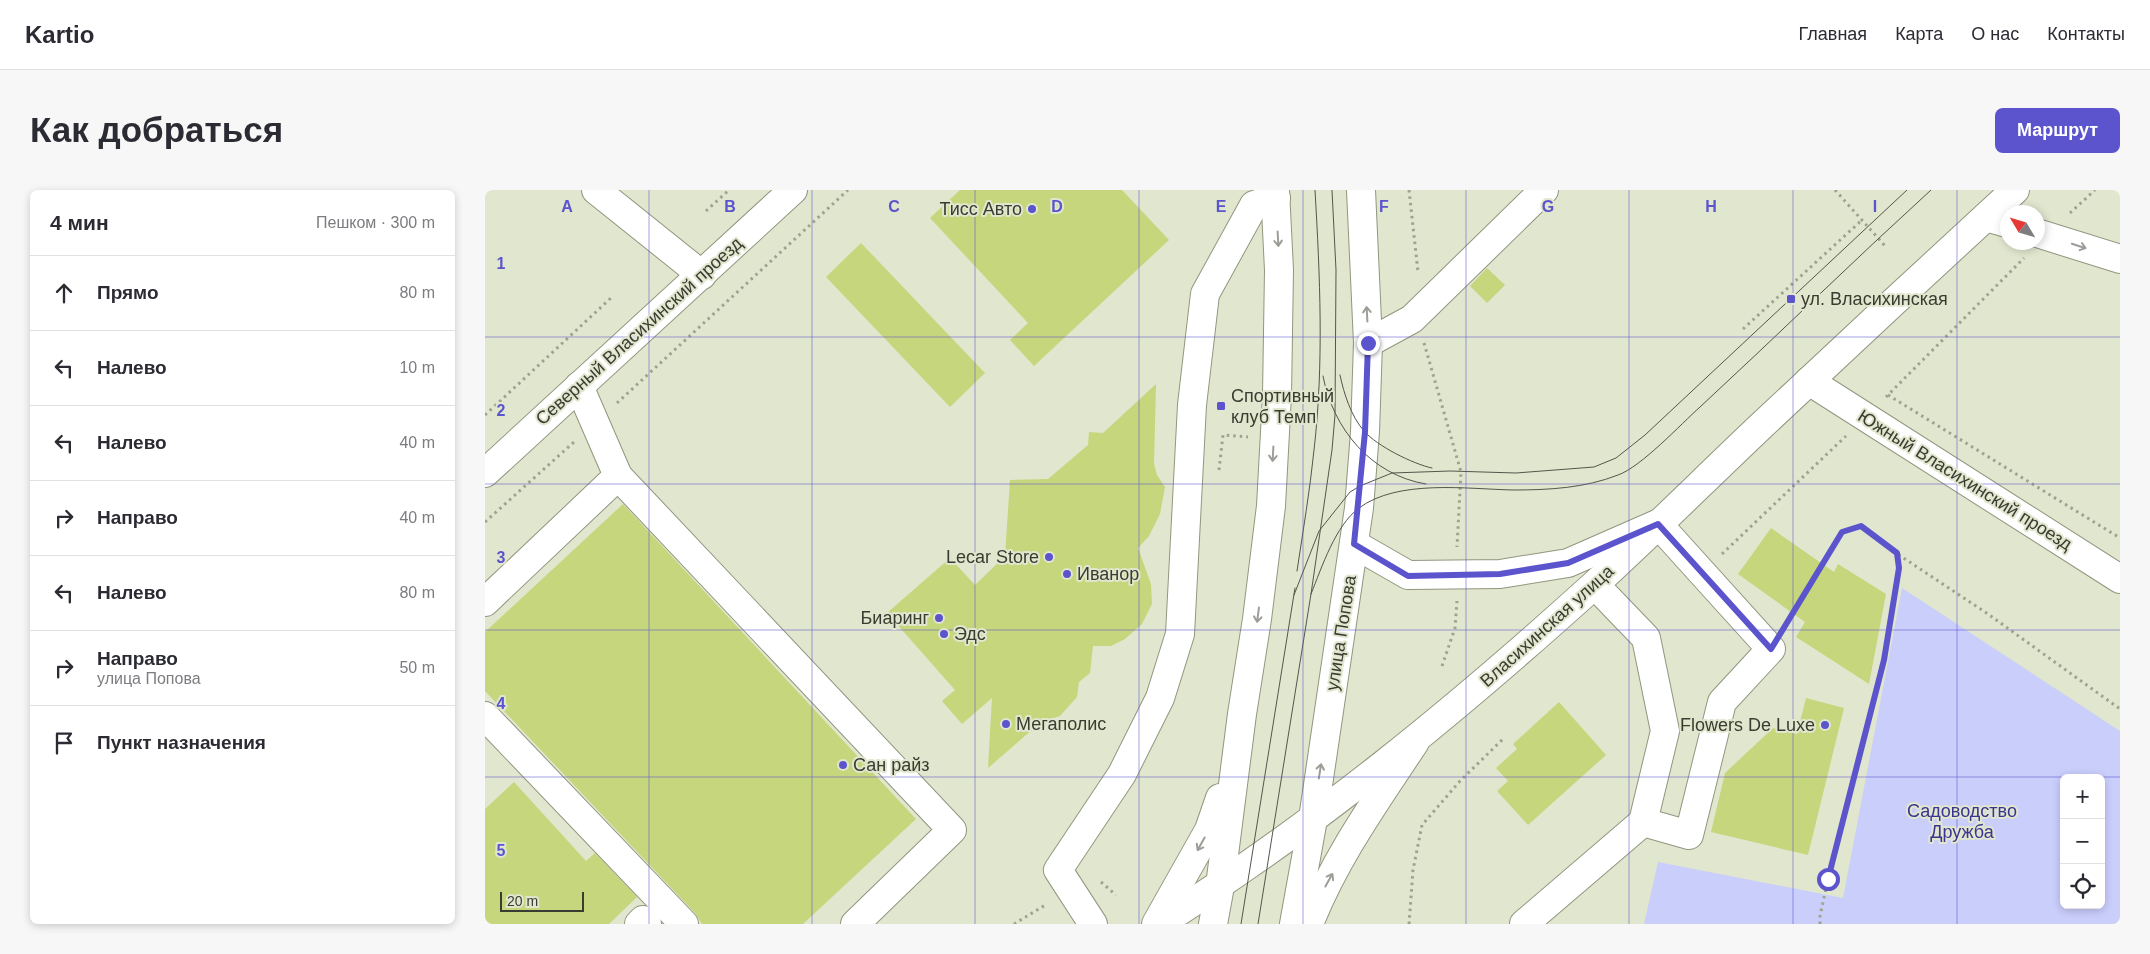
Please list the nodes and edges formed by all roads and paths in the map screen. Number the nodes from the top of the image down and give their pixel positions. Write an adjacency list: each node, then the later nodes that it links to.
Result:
1 (595, 190): 20 (main road)
2 (729, 190): 12 (path)
3 (793, 190): 20 (main road, Северный Власихинский проезд)
4 (848, 190): 30 (path)
5 (1361, 190): 24 (main road, улица Попова, one-way to 5)
6 (1409, 190): 22 (path)
7 (1544, 190): 22 (main road)
8 (1835, 190): 13 (path)
9 (2015, 190): 14 (main road, Власихинская улица)
10 (2095, 190): 15 (path)
11 (1276, 194): 47 (main road, one-way to 47); 58 (main road)
12 (706, 211)
13 (1862, 220): 17 (path); 23 (path)
14 (1997, 220): 25 (main road, Власихинская улица)
15 (2045, 232)
16 (2045, 235): 19 (main road, one-way to 19)
17 (1886, 247)
18 (2027, 250): 27 (path)
19 (2120, 259)
20 (702, 275): 26 (main road, Северный Власихинский проезд)
21 (612, 298): 28 (path)
22 (1423, 309): 24 (main road); 38 (path)
23 (1743, 329)
24 (1368, 343): 36 (main road, улица Попова)
25 (1809, 381): 29 (main road, Южный Власихинский проезд); 34 (main road, Власихинская улица)
26 (579, 386): 30 (main road); 31 (main road, Северный Власихинский проезд)
27 (1888, 395): 29 (path); 35 (path)
28 (485, 415)
29 (1866, 417): 39 (path); 40 (main road, Южный Власихинский проезд)
30 (595, 423): 32 (main road); 33 (path)
31 (485, 472)
32 (617, 476): 43 (main road); 57 (main road)
33 (485, 522)
34 (1658, 524): 36 (main road); 39 (main road); 41 (main road, Власихинская улица)
35 (2120, 538)
36 (1354, 544): 51 (main road, улица Попова, one-way to 36)
37 (1897, 553): 44 (path); 46 (path); 65 (path)
38 (1457, 555)
39 (1702, 573): 44 (main road)
40 (2120, 579)
41 (1595, 585): 49 (main road, Власихинская улица); 52 (main road)
42 (1457, 592): 45 (path)
43 (485, 602)
44 (1771, 649): 52 (main road)
45 (1442, 666)
46 (2120, 709)
47 (1242, 714): 53 (main road); 59 (main road, one-way to 59)
48 (485, 716): 56 (main road)
49 (1417, 738): 51 (main road, Власихинская улица); 62 (main road, one-way to 49)
50 (1503, 739): 63 (path)
51 (1313, 819): 53 (main road, Власихинская улица); 61 (main road, улица Попова)
52 (1643, 822): 64 (main road)
53 (1220, 886): 59 (main road, Власихинская улица); 60 (main road)
54 (639, 924): 55 (main road)
55 (647, 924)
56 (684, 924)
57 (855, 924)
58 (1093, 924)
59 (1158, 924)
60 (1213, 924)
61 (1294, 924)
62 (1309, 924)
63 (1409, 924)
64 (1524, 924)
65 (1820, 924)

